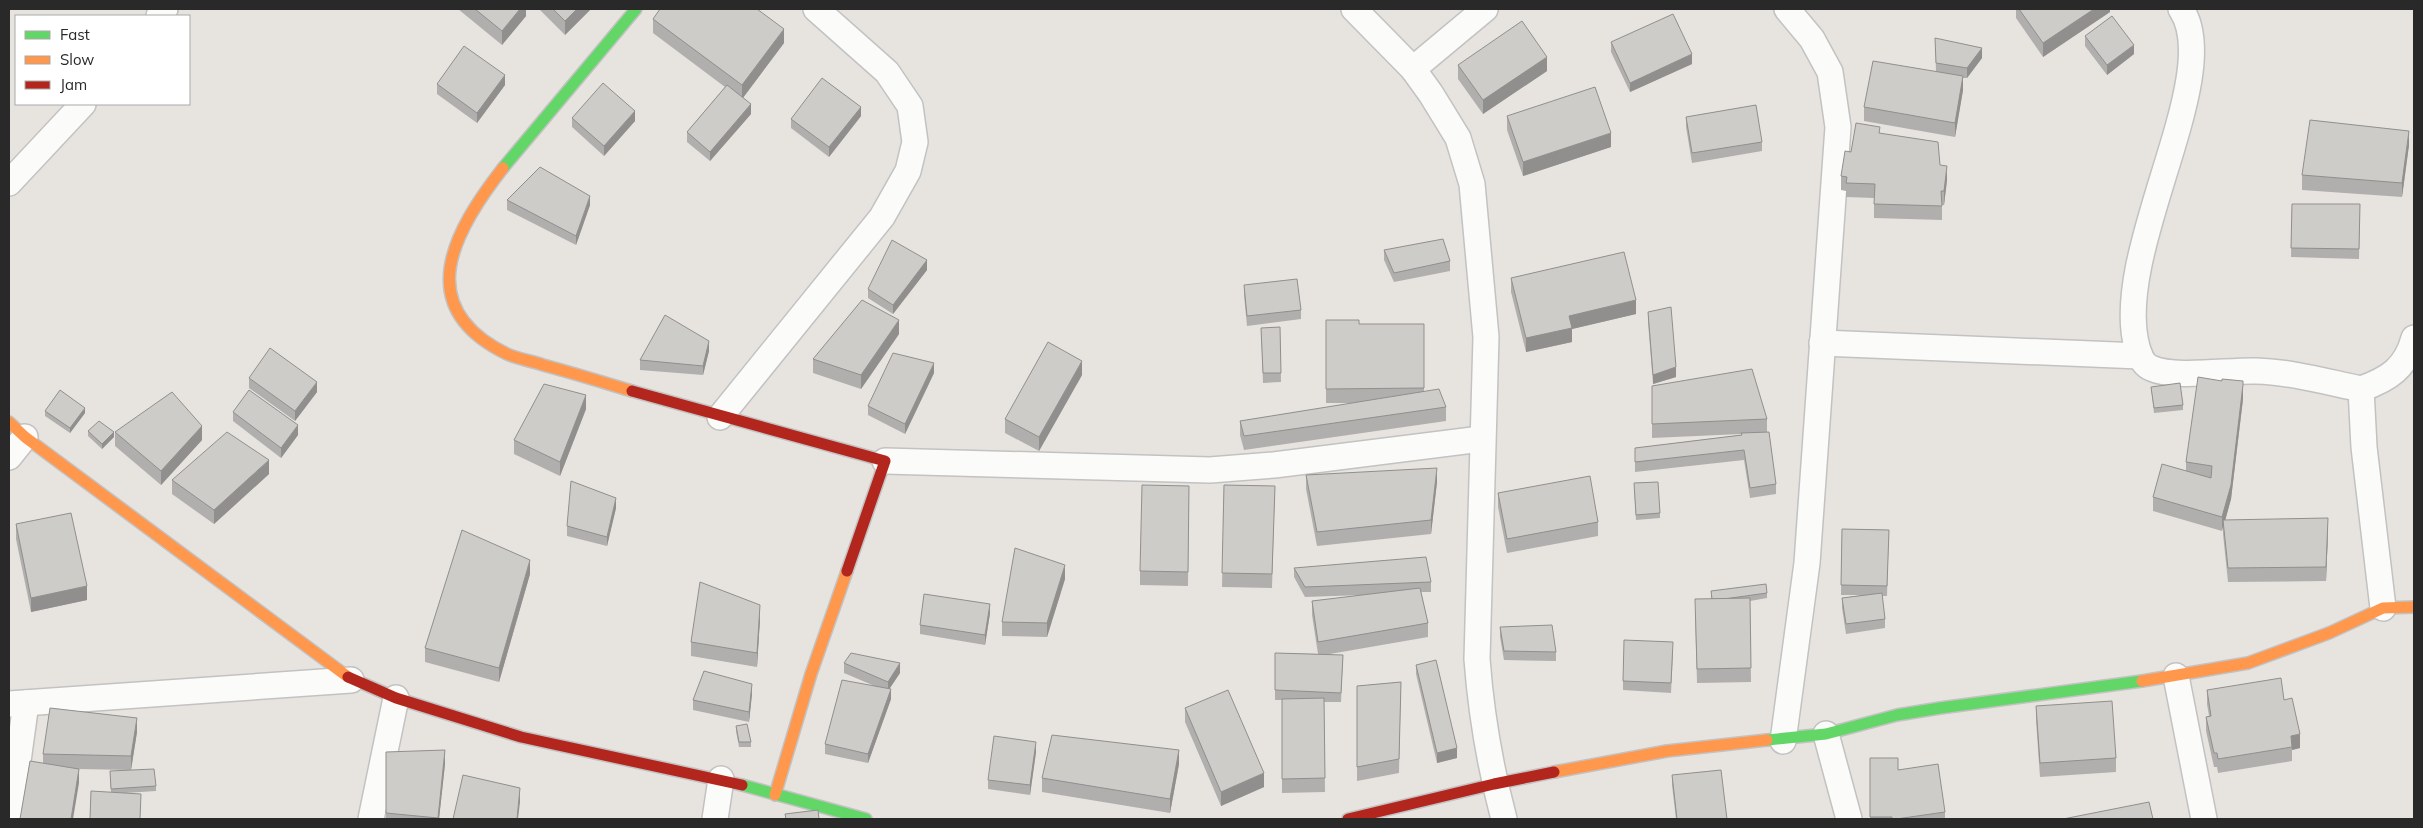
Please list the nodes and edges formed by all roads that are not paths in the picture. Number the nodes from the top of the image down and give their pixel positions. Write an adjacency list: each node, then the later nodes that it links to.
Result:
1 (636, 9): 14 (street)
2 (816, 9): 14 (street)
3 (1354, 9): 7 (street)
4 (1485, 9): 7 (street)
5 (1787, 9): 11 (street)
6 (2181, 9): 12 (street)
7 (1413, 69): 16 (street)
8 (82, 105): 9 (street)
9 (9, 183)
10 (2414, 338): 13 (street)
11 (1822, 343): 12 (street); 26 (street)
12 (2140, 356): 13 (street)
13 (2361, 389): 20 (street)
14 (720, 417): 18 (street)
15 (17, 429): 17 (street); 22 (street)
16 (1481, 440): 18 (street); 28 (street)
17 (9, 457)
18 (885, 462): 29 (street)
19 (2414, 607): 20 (street)
20 (2383, 608): 21 (street)
21 (2176, 676): 25 (street); 37 (street)
22 (351, 680): 23 (street); 24 (street)
23 (396, 698): 27 (street); 31 (street)
24 (17, 703): 30 (street)
25 (1826, 734): 26 (street); 36 (street)
26 (1784, 740): 28 (street)
27 (721, 779): 29 (street); 32 (street)
28 (1494, 784): 34 (street); 35 (street)
29 (775, 795): 33 (street)
30 (10, 819)
31 (371, 819)
32 (715, 819)
33 (866, 819)
34 (1348, 819)
35 (1504, 819)
36 (1849, 819)
37 (2204, 819)

